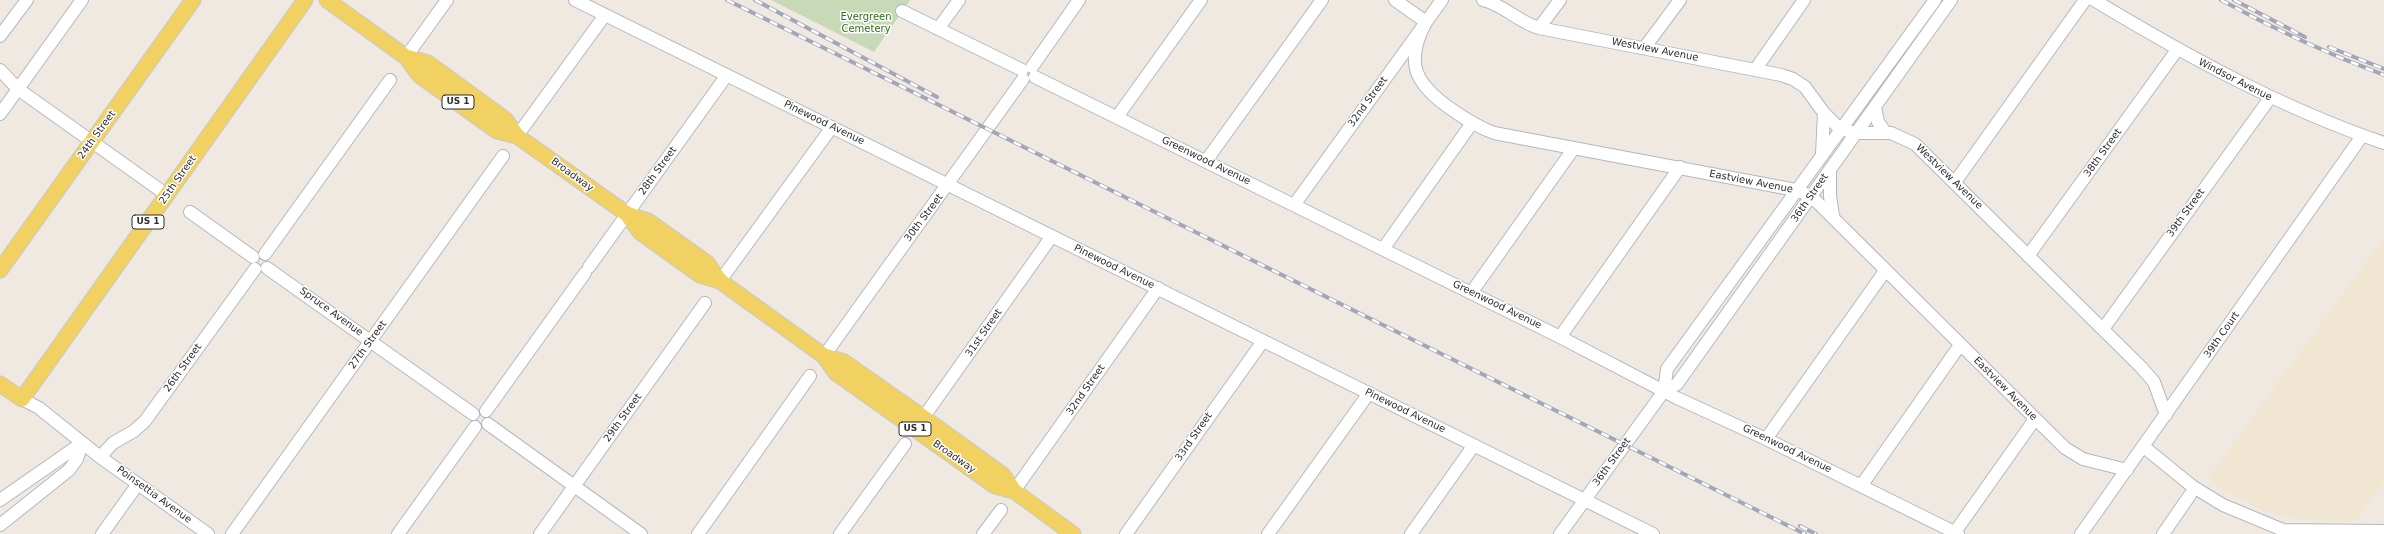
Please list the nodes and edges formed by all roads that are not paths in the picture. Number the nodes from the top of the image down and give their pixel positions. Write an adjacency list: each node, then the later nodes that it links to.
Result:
1 (27, 0): 27 (street)
2 (82, 0): 36 (street)
3 (193, 0): 49 (main road, 24th Street)
4 (305, 0): 61 (main road, 25th Street / US 1)
5 (327, 0): 30 (main road, Broadway / US 1)
6 (447, 0): 30 (street)
7 (576, 0): 23 (street, Pinewood Avenue)
8 (959, 0): 26 (street)
9 (1079, 0): 33 (street, 30th Street)
10 (1201, 0): 41 (street)
11 (1322, 0): 54 (street)
12 (1395, 0): 24 (street)
13 (1442, 0): 24 (street, 32nd Street)
14 (1482, 0): 25 (street, Westview Avenue)
15 (1560, 0): 25 (street)
16 (1680, 0): 28 (street)
17 (1804, 0): 32 (street)
18 (1935, 0): 44 (street, 36th Street)
19 (1951, 0): 38 (street, 36th Street)
20 (2086, 0): 57 (street)
21 (2094, 0): 29 (street, Windsor Avenue)
22 (902, 11): 26 (street, Greenwood Avenue)
23 (605, 15): 34 (street, Pinewood Avenue); 47 (street)
24 (1426, 22): 42 (street, Eastview Avenue); 63 (street, 32nd Street)
25 (1539, 28): 28 (street, Westview Avenue)
26 (938, 29): 33 (street, Greenwood Avenue)
27 (0, 36)
28 (1645, 47): 32 (street, Westview Avenue)
29 (2177, 50): 37 (street, Windsor Avenue); 70 (street, 38th Street)
30 (406, 57): 47 (main road, Broadway / US 1)
31 (0, 70): 36 (street)
32 (1755, 70): 39 (street, Westview Avenue)
33 (1028, 73): 41 (street, Greenwood Avenue); 58 (street, 30th Street)
34 (727, 75): 43 (street, Pinewood Avenue); 65 (street, 28th Street)
35 (390, 80): 71 (street)
36 (18, 89): 40 (street); 49 (street)
37 (2270, 98): 48 (street, Windsor Avenue); 78 (street, 39th Street)
38 (1875, 107): 45 (street); 46 (street, 36th Street)
39 (1824, 113): 44 (street, Westview Avenue); 52 (street)
40 (0, 114)
41 (1117, 117): 54 (street, Greenwood Avenue)
42 (1472, 123): 51 (street, Eastview Avenue); 69 (street)
43 (832, 127): 58 (street, Pinewood Avenue); 74 (street)
44 (1840, 129): 46 (street, Westview Avenue); 52 (street, 36th Street)
45 (1884, 132): 46 (street, Westview Avenue); 57 (street, Westview Avenue)
46 (1856, 133): 56 (street, 36th Street)
47 (518, 136): 65 (main road, Broadway / US 1)
48 (2362, 136): 50 (street, Windsor Avenue); 91 (street, 39th Court)
49 (92, 141): 61 (street); 72 (main road, 24th Street)
50 (2384, 143)
51 (1574, 148): 55 (street, Eastview Avenue); 76 (street)
52 (1822, 154): 60 (street, 36th Street)
53 (503, 156): 80 (street, 27th Street)
54 (1206, 161): 63 (street, Greenwood Avenue)
55 (1680, 167): 59 (street, Eastview Avenue); 79 (street)
56 (1830, 169): 62 (street, 36th Street); 67 (street)
57 (1955, 182): 70 (street, Westview Avenue)
58 (949, 185): 68 (street, Pinewood Avenue); 83 (street, 30th Street)
59 (1767, 186): 60 (street, Eastview Avenue); 66 (street)
60 (1796, 190): 62 (street, Eastview Avenue); 66 (street, 36th Street)
61 (167, 195): 88 (main road, 25th Street / US 1)
62 (1812, 196): 67 (street, Eastview Avenue); 86 (street, 36th Street)
63 (1294, 205): 69 (street, Greenwood Avenue)
64 (190, 212): 71 (street, Spruce Avenue)
65 (627, 214): 74 (main road, Broadway / US 1); 89 (street, 28th Street)
66 (1778, 215): 86 (street, 36th Street)
67 (1833, 217): 73 (street, Eastview Avenue)
68 (1052, 236): 75 (street, Pinewood Avenue); 94 (street, 31st Street)
69 (1383, 249): 76 (street, Greenwood Avenue)
70 (2028, 256): 78 (street, Westview Avenue)
71 (258, 264): 80 (street, Spruce Avenue); 101 (street, 26th Street)
72 (0, 270)
73 (1885, 271): 82 (street, Eastview Avenue); 96 (street)
74 (720, 282): 83 (main road, Broadway / US 1)
75 (1158, 288): 81 (street, Pinewood Avenue); 106 (street, 32nd Street)
76 (1471, 293): 79 (street, Greenwood Avenue)
77 (705, 303): 104 (street, 29th Street)
78 (2102, 329): 91 (street, Westview Avenue)
79 (1560, 337): 86 (street, Greenwood Avenue)
80 (371, 341): 90 (street, Spruce Avenue); 117 (street, 27th Street)
81 (1263, 341): 87 (street, Pinewood Avenue); 125 (street, 33rd Street)
82 (1960, 345): 92 (street, Eastview Avenue); 105 (street)
83 (824, 356): 94 (main road, Broadway / US 1)
84 (810, 376): 121 (street)
85 (0, 384): 88 (main road)
86 (1664, 391): 96 (street, Greenwood Avenue); 109 (street, 36th Street)
87 (1369, 393): 99 (street, Pinewood Avenue); 126 (street)
88 (22, 400): 97 (street, Poinsettia Avenue)
89 (486, 411): 90 (street); 93 (street)
90 (473, 414): 95 (street)
91 (2166, 415): 100 (street, 39th Court)
92 (2035, 419): 102 (street, Eastview Avenue); 114 (street)
93 (488, 424): 95 (street); 104 (street)
94 (920, 424): 106 (main road, Broadway / US 1)
95 (475, 426): 118 (street)
96 (1766, 439): 105 (street, Greenwood Avenue)
97 (82, 443): 101 (street, Poinsettia Avenue); 108 (street); 111 (street)
98 (905, 444): 122 (street)
99 (1474, 445): 109 (street, Pinewood Avenue); 127 (street)
100 (2144, 447): 102 (street, 39th Court); 112 (street)
101 (100, 457): 103 (street, Poinsettia Avenue)
102 (2127, 470): 130 (street, 39th Court)
103 (138, 484): 115 (street); 116 (street, Poinsettia Avenue)
104 (574, 486): 119 (street, 29th Street); 120 (street)
105 (1861, 486): 114 (street, Greenwood Avenue)
106 (1014, 491): 124 (main road, Broadway / US 1)
107 (2190, 495): 131 (street)
108 (0, 500)
109 (1584, 500): 128 (street, 36th Street); 129 (street, Pinewood Avenue)
110 (1001, 510): 123 (street)
111 (0, 525)
112 (2282, 532): 113 (street)
113 (2384, 532)
114 (1957, 533)
115 (102, 534)
116 (208, 534)
117 (232, 534)
118 (398, 534)
119 (540, 534)
120 (641, 534)
121 (698, 534)
122 (840, 534)
123 (983, 534)
124 (1073, 534)
125 (1126, 534)
126 (1268, 534)
127 (1411, 534)
128 (1560, 534)
129 (1653, 534)
130 (2081, 534)
131 (2163, 534)

